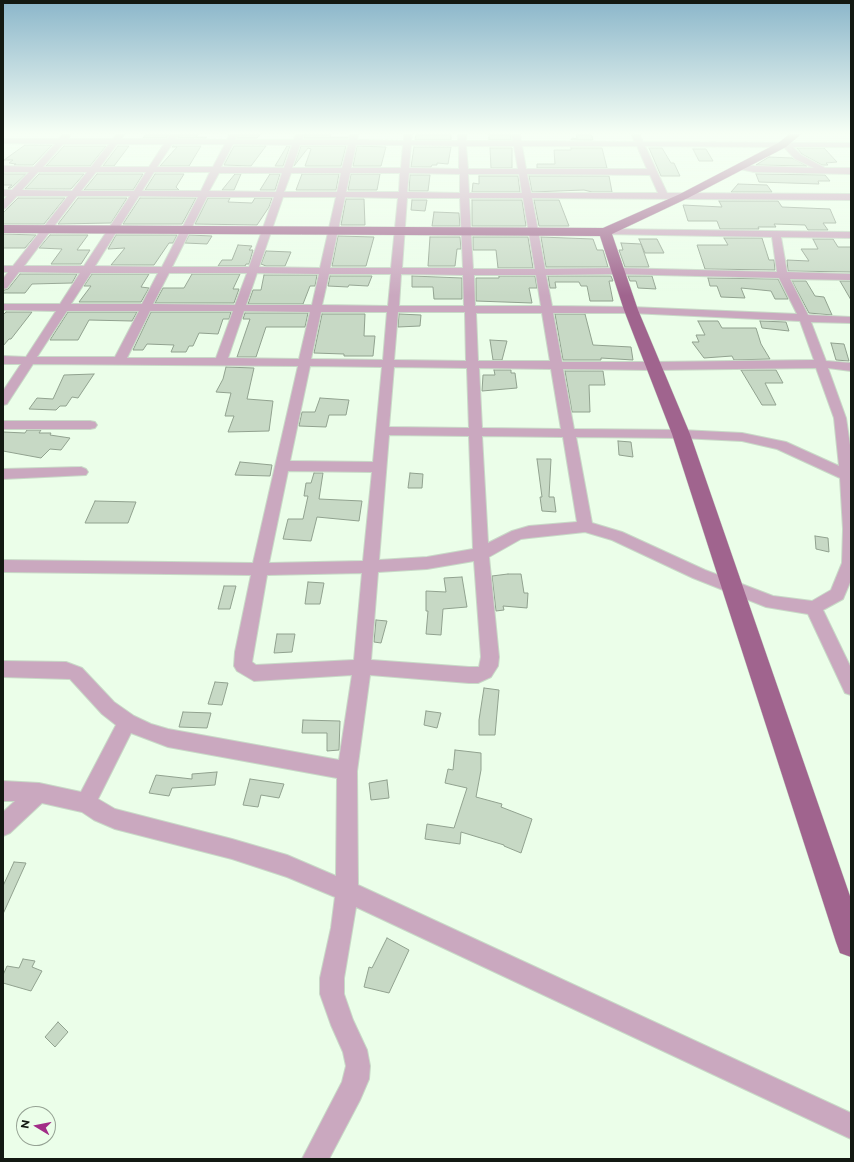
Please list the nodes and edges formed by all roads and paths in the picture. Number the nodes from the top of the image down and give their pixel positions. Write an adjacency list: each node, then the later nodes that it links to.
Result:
1 (19, 188): 13 (street)
2 (79, 188): 14 (street)
3 (140, 188): 15 (street)
4 (207, 188): 16 (street)
5 (281, 188): 17 (street)
6 (342, 188): 18 (street)
7 (403, 188): 19 (street)
8 (465, 188): 20 (street)
9 (525, 188): 21 (street)
10 (660, 188): 22 (street)
11 (700, 188): 23 (main road)
12 (3, 193): 13 (street)
13 (15, 193): 14 (street); 25 (street)
14 (75, 193): 15 (street); 27 (street)
15 (137, 194): 16 (street); 28 (street)
16 (204, 194): 17 (street); 29 (street)
17 (279, 194): 18 (street); 30 (street)
18 (340, 195): 19 (street); 31 (street)
19 (402, 195): 20 (street); 32 (street)
20 (465, 195): 21 (street); 33 (street)
21 (527, 196): 22 (street); 34 (street)
22 (664, 196): 23 (street)
23 (684, 196): 24 (street); 35 (main road)
24 (851, 197)
25 (3, 206)
26 (3, 229): 27 (main road)
27 (47, 229): 28 (main road); 39 (street)
28 (114, 229): 29 (main road); 40 (street)
29 (185, 230): 30 (main road); 41 (street)
30 (267, 230): 31 (main road); 42 (street)
31 (333, 231): 32 (main road); 43 (street)
32 (399, 231): 33 (main road); 44 (street)
33 (466, 232): 34 (main road); 46 (street)
34 (533, 232): 35 (main road); 47 (street)
35 (606, 232): 36 (street); 45 (main road)
36 (776, 234): 37 (street); 48 (street)
37 (851, 235)
38 (3, 269): 39 (street)
39 (16, 269): 40 (street); 50 (street)
40 (88, 270): 41 (street); 52 (street)
41 (165, 270): 42 (street); 53 (street)
42 (253, 270): 43 (street); 54 (street)
43 (324, 271): 44 (street); 55 (street)
44 (396, 271): 46 (street); 56 (street)
45 (617, 271): 47 (street); 48 (street); 59 (main road)
46 (468, 272): 47 (street); 57 (street)
47 (540, 272): 58 (street)
48 (782, 274): 49 (street); 60 (street)
49 (851, 276)
50 (3, 286)
51 (3, 307): 52 (street)
52 (63, 307): 53 (street); 63 (street)
53 (146, 308): 54 (street); 64 (street)
54 (240, 308): 55 (street); 65 (street)
55 (316, 309): 56 (street); 66 (street)
56 (392, 309): 57 (street); 67 (street)
57 (470, 310): 58 (street); 68 (street)
58 (547, 310): 59 (street); 69 (street)
59 (631, 310): 60 (street); 71 (main road)
60 (804, 316): 61 (street); 70 (street)
61 (851, 320)
62 (3, 360): 63 (street)
63 (29, 360): 64 (street); 73 (street)
64 (119, 361): 65 (street)
65 (222, 362): 66 (street)
66 (304, 362): 67 (street); 80 (street)
67 (388, 363): 68 (street); 76 (street)
68 (472, 364): 69 (street); 77 (street)
69 (556, 364): 71 (street); 78 (street)
70 (820, 364): 71 (street); 72 (street); 84 (street)
71 (654, 366): 79 (main road)
72 (851, 367)
73 (3, 401)
74 (3, 425): 75 (street)
75 (90, 425)
76 (382, 431): 77 (street); 81 (street)
77 (475, 432): 78 (street); 86 (street)
78 (568, 433): 79 (street); 85 (street)
79 (681, 434): 84 (street); 91 (main road)
80 (282, 466): 81 (street); 90 (street)
81 (379, 467): 89 (street)
82 (81, 472): 83 (street)
83 (3, 474)
84 (847, 475): 87 (street)
85 (585, 527): 86 (street); 91 (street)
86 (481, 554): 89 (street); 93 (street)
87 (850, 563): 92 (street)
88 (3, 566): 90 (street)
89 (370, 567): 90 (street); 93 (street)
90 (260, 569): 93 (street)
91 (731, 585): 92 (street); 103 (main road)
92 (814, 608): 95 (street)
93 (362, 667): 97 (street)
94 (3, 669): 96 (street)
95 (851, 687)
96 (127, 722): 97 (street); 100 (street)
97 (348, 771): 102 (street)
98 (3, 791): 99 (street)
99 (39, 794): 100 (street); 101 (street)
100 (86, 803): 102 (street)
101 (3, 826)
102 (347, 891): 104 (street); 105 (street)
103 (848, 932)
104 (851, 1126)
105 (315, 1159)

